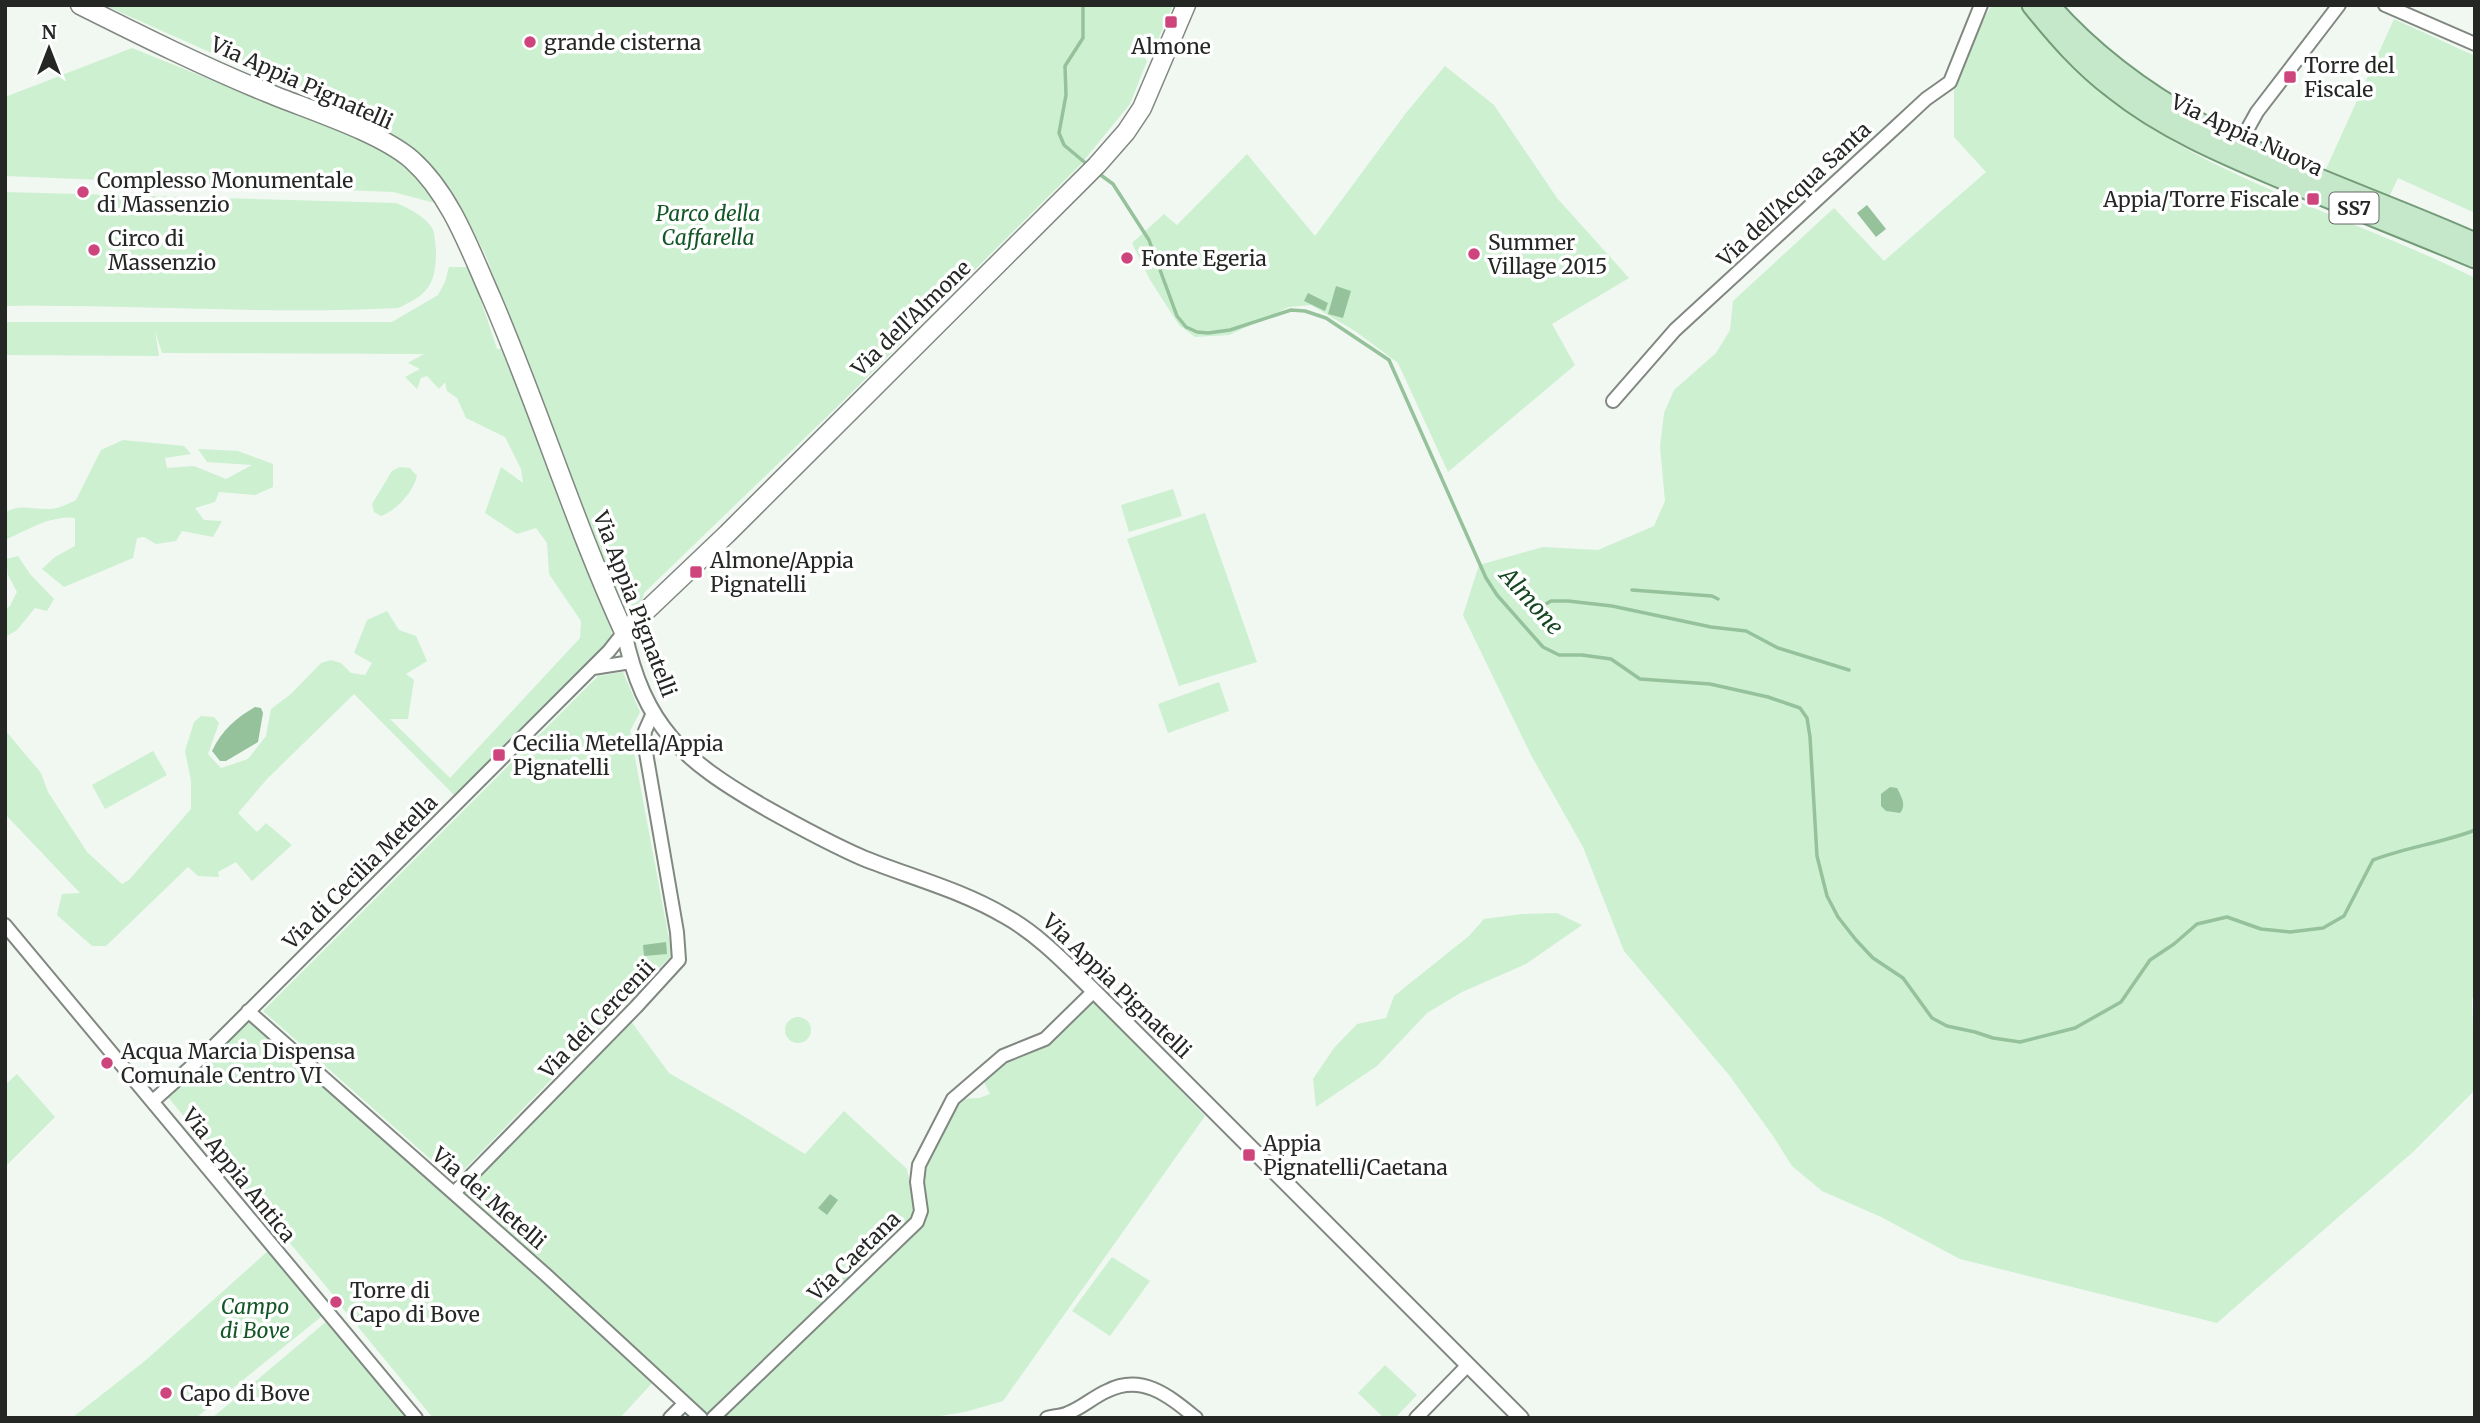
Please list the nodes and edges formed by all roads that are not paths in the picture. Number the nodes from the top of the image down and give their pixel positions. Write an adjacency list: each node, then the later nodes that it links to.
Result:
1 (80, 5): 13 (main road, Via Appia Pignatelli)
2 (1186, 5): 13 (main road, Via dell'Almone)
3 (1981, 5): 12 (street, Via dell'Acqua Santa)
4 (2032, 5): 9 (main road, Via Appia Nuova / SS7)
5 (2049, 5): 9 (main road, Via Appia Nuova / SS7)
6 (2339, 5): 9 (street)
7 (2385, 5): 8 (street)
8 (2475, 44)
9 (2236, 151): 10 (main road, Via Appia Nuova / SS7); 11 (main road, Via Appia Nuova / SS7)
10 (2475, 243)
11 (2475, 258)
12 (1613, 401)
13 (624, 632): 14 (street, Via Appia Pignatelli); 15 (street, Via di Cecilia Metella)
14 (631, 662): 15 (street); 16 (street, Via Appia Pignatelli)
15 (592, 668): 19 (street, Via di Cecilia Metella)
16 (653, 713): 18 (street, Via Appia Pignatelli); 21 (street, Via dei Cercenii)
17 (5, 925): 20 (street, Via Appia Antica)
18 (1094, 991): 22 (street, Via Appia Pignatelli); 27 (street, Via Caetana)
19 (248, 1011): 20 (street, Via di Cecilia Metella); 21 (street, Via dei Metelli)
20 (153, 1101): 24 (street, Via Appia Antica)
21 (454, 1193): 23 (street, Via dei Metelli)
22 (1468, 1365): 30 (street); 31 (street, Via Appia Pignatelli)
23 (684, 1404): 25 (street); 26 (street, Via dei Metelli)
24 (416, 1418)
25 (670, 1418)
26 (701, 1418)
27 (713, 1418)
28 (1046, 1418): 29 (street)
29 (1196, 1418)
30 (1416, 1418)
31 (1521, 1418)

